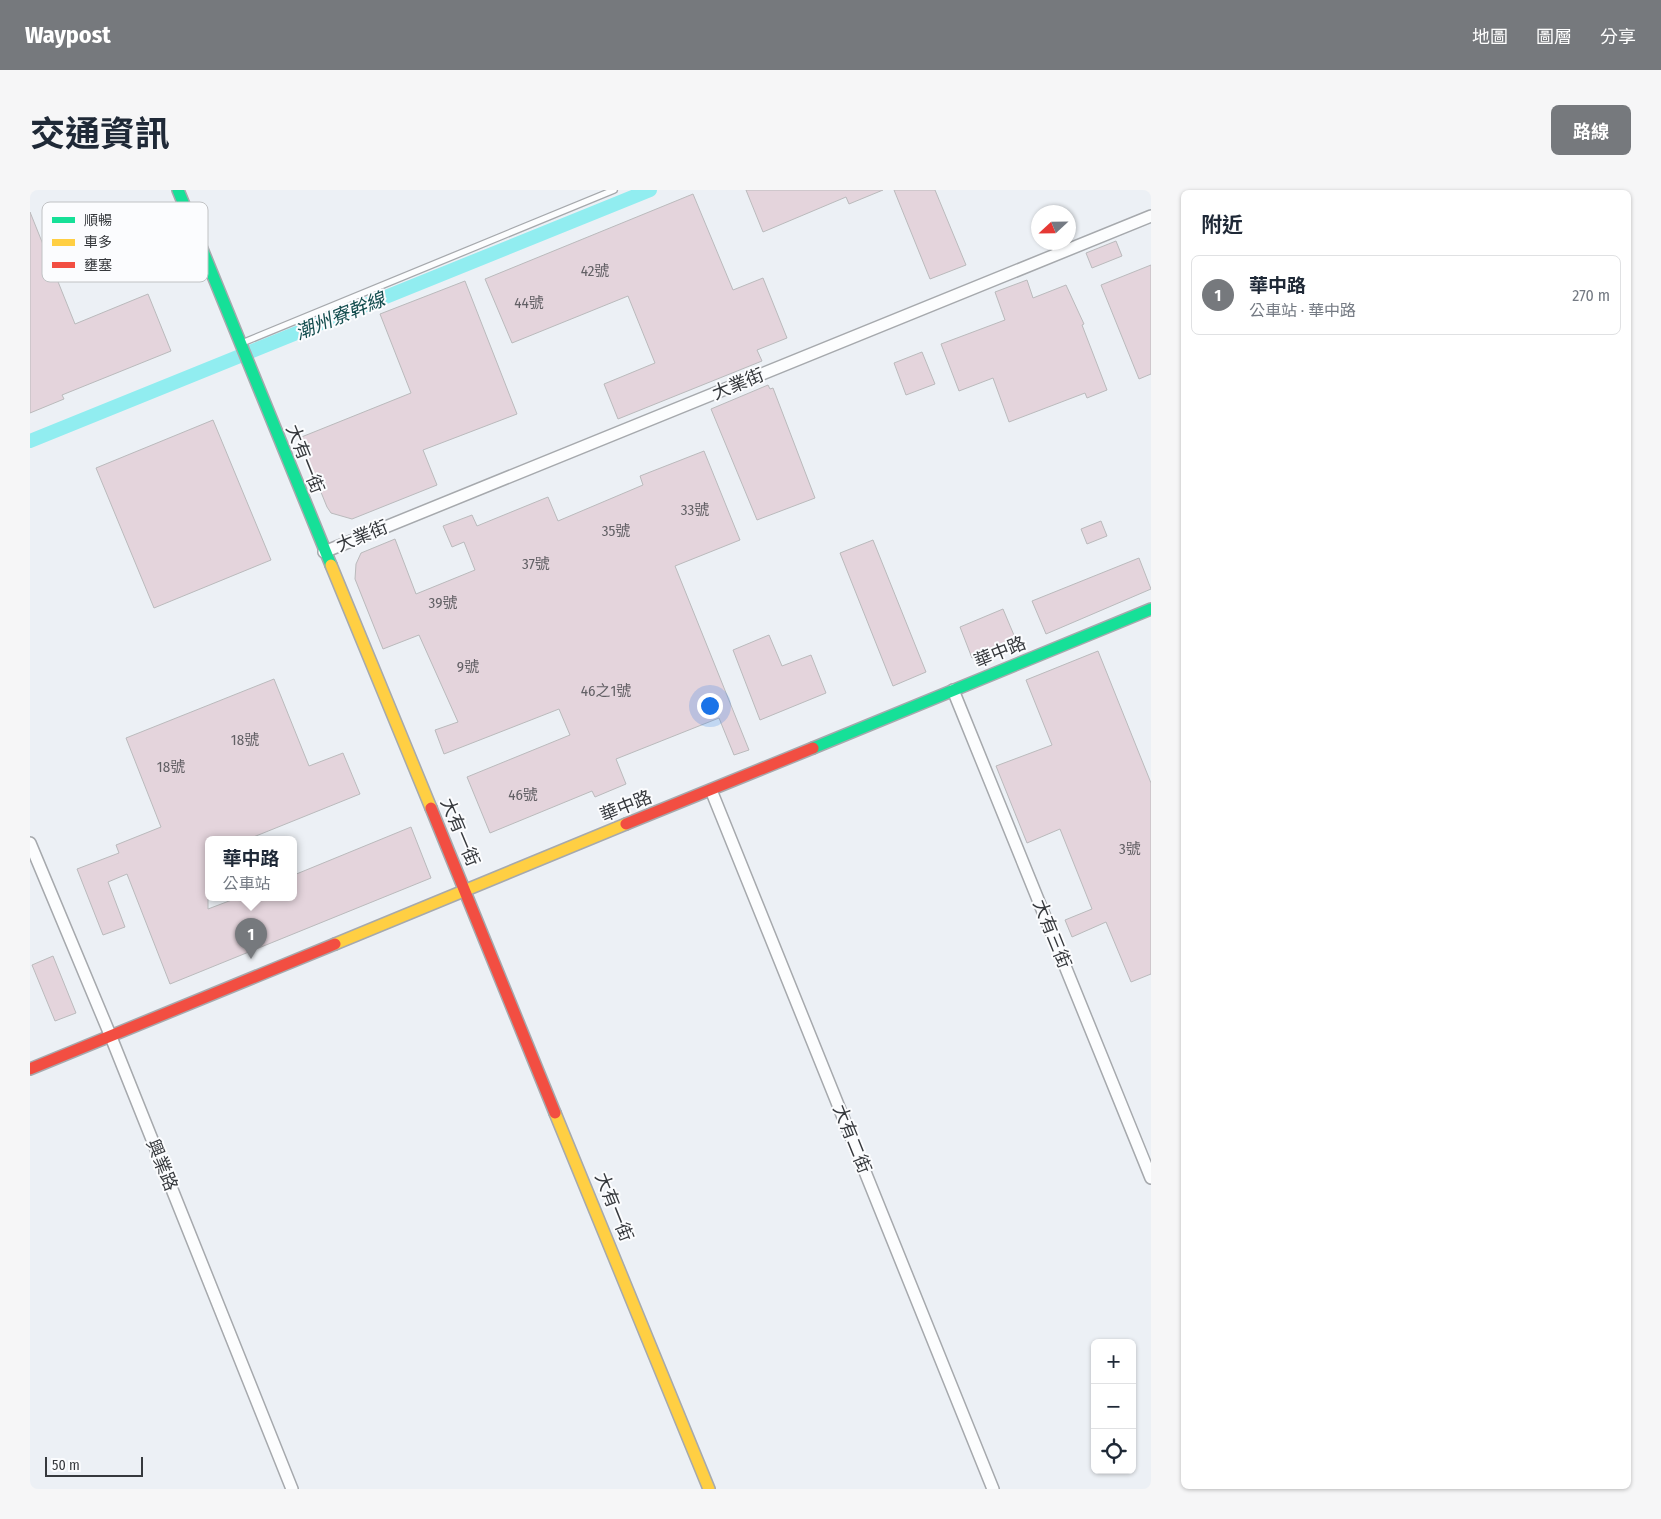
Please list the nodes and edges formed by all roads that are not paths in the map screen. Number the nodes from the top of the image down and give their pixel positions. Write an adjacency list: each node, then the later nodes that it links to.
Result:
1 (178, 190): 3 (street, 大有一街)
2 (614, 190): 6 (lane)
3 (183, 202)
4 (1151, 216): 7 (street, 大業街)
5 (208, 265): 6 (street, 大有一街)
6 (240, 344): 7 (street, 大有一街)
7 (324, 552): 12 (street, 大有一街)
8 (1151, 609): 9 (street, 華中路)
9 (953, 690): 10 (street, 華中路); 15 (street, 大有三街)
10 (711, 790): 12 (street, 華中路); 18 (street, 大有二街)
11 (30, 843): 13 (street, 興業路)
12 (466, 891): 13 (street, 華中路); 17 (street, 大有一街)
13 (111, 1037): 14 (street, 華中路); 16 (street, 興業路)
14 (30, 1069)
15 (1151, 1178)
16 (292, 1489)
17 (710, 1489)
18 (993, 1489)

